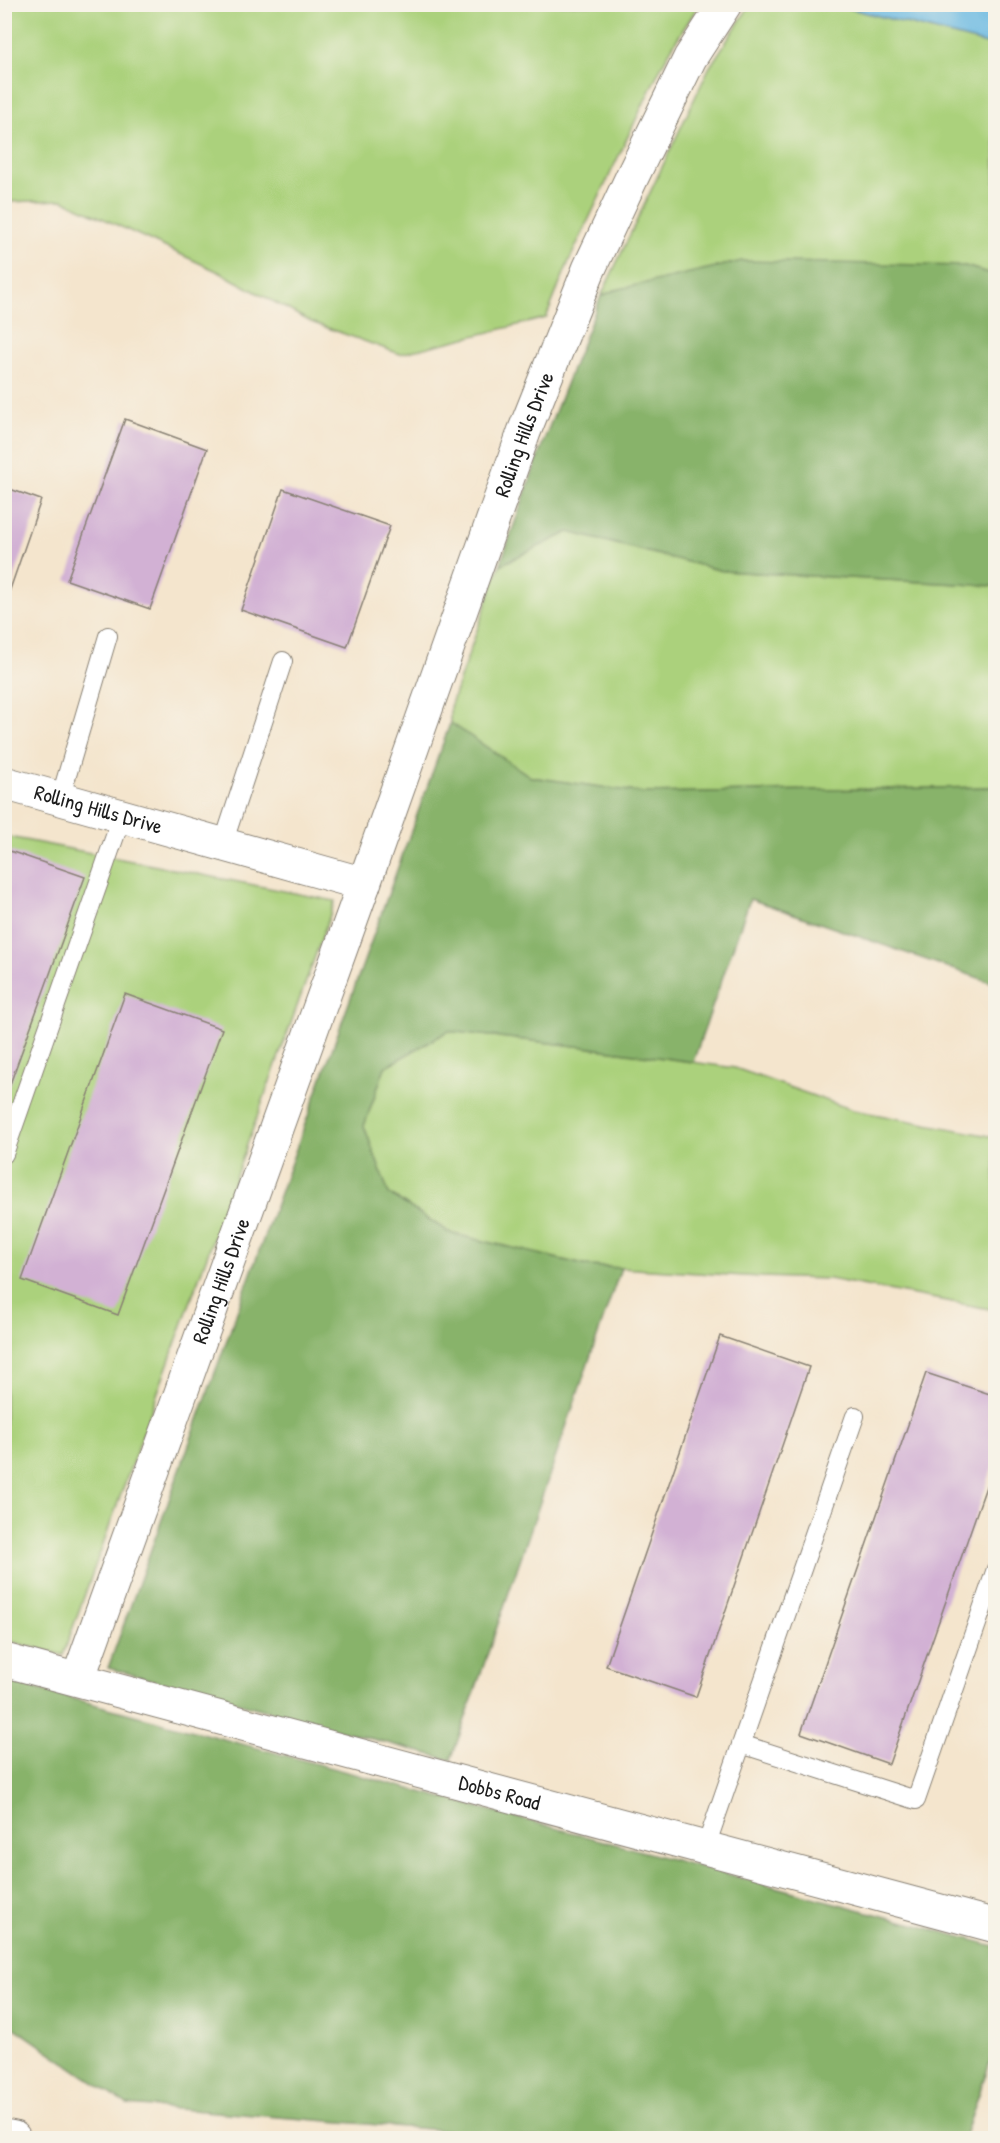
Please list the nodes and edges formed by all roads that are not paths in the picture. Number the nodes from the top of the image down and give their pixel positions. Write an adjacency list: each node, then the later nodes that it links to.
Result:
1 (725, 4): 8 (street, Rolling Hills Drive)
2 (108, 636): 5 (lane)
3 (283, 661): 7 (lane)
4 (4, 783): 5 (street, Rolling Hills Drive)
5 (60, 799): 6 (street, Rolling Hills Drive)
6 (122, 816): 7 (street, Rolling Hills Drive); 9 (lane)
7 (223, 844): 8 (street, Rolling Hills Drive)
8 (364, 884): 13 (street, Rolling Hills Drive)
9 (4, 1154)
10 (855, 1416): 14 (lane)
11 (996, 1569): 14 (lane)
12 (4, 1660): 13 (street, Dobbs Road)
13 (78, 1679): 15 (street, Dobbs Road)
14 (741, 1744): 15 (lane)
15 (705, 1849): 16 (street, Dobbs Road)
16 (996, 1926)
17 (4, 2136): 18 (street)
18 (14, 2139)

